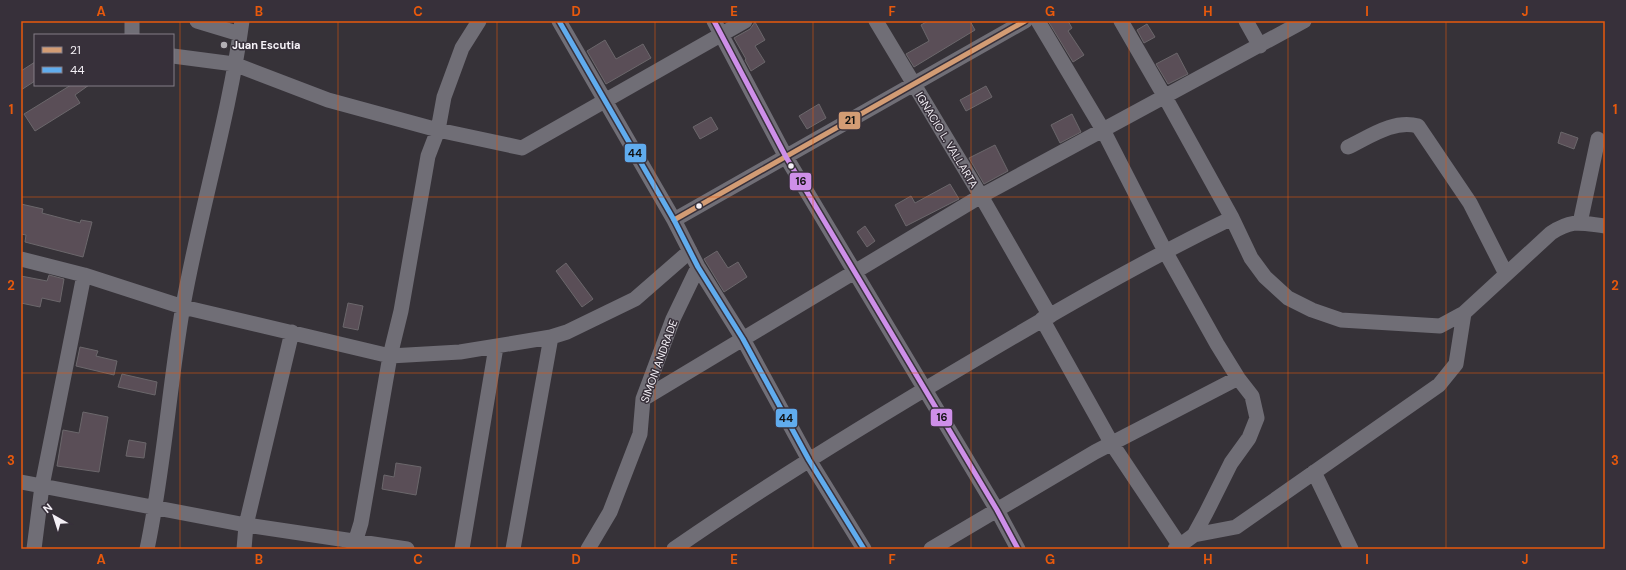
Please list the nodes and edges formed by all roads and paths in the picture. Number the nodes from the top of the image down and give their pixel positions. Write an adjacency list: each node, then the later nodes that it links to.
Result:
1 (133, 21): 14 (street)
2 (197, 21): 13 (street)
3 (479, 21): 22 (street)
4 (559, 21): 21 (street)
5 (714, 21): 15 (street)
6 (745, 21): 15 (street)
7 (876, 21): 19 (street, IGNACIO L. VALLARTA)
8 (1025, 21): 19 (street)
9 (1038, 21): 23 (street)
10 (1121, 21): 20 (street)
11 (1246, 21): 16 (street)
12 (1304, 21): 16 (street)
13 (241, 27): 18 (street)
14 (132, 34)
15 (722, 34): 21 (street); 26 (street)
16 (1260, 46): 20 (street)
17 (174, 56): 18 (street)
18 (234, 64): 22 (street); 39 (street)
19 (913, 84): 26 (street); 27 (street, IGNACIO L. VALLARTA)
20 (1165, 97): 23 (street); 28 (street)
21 (606, 102): 22 (street); 29 (street)
22 (438, 130): 46 (street)
23 (1102, 130): 27 (street); 33 (street)
24 (1598, 139): 30 (street)
25 (1348, 147): 37 (street)
26 (786, 157): 29 (street); 36 (street)
27 (981, 196): 36 (street); 41 (street, IGNACIO L. VALLARTA)
28 (1232, 218): 33 (street); 40 (street)
29 (674, 220): 32 (street)
30 (1580, 223): 31 (street); 37 (street)
31 (1605, 226)
32 (690, 251): 35 (street); 43 (street)
33 (1165, 251): 41 (street); 47 (street)
34 (21, 259): 38 (street)
35 (698, 267): 44 (street); 49 (street, SIMON ANDRADE)
36 (854, 272): 44 (street); 48 (street)
37 (1506, 274): 40 (street)
38 (84, 275): 39 (street); 54 (street)
39 (183, 307): 42 (street); 55 (street)
40 (1464, 313): 52 (street)
41 (1046, 317): 48 (street); 50 (street, IGNACIO L. VALLARTA)
42 (292, 332): 46 (street); 57 (street)
43 (551, 337): 45 (street); 66 (street)
44 (744, 339): 49 (street); 51 (street)
45 (496, 346): 46 (street); 65 (street)
46 (390, 356): 59 (street)
47 (1238, 378): 50 (street); 58 (street)
48 (925, 389): 51 (street); 56 (street)
49 (643, 399): 67 (street, SIMON ANDRADE)
50 (1112, 444): 56 (street); 60 (street, IGNACIO L. VALLARTA)
51 (809, 460): 68 (street); 69 (street)
52 (1314, 472): 58 (street); 72 (street)
53 (21, 482): 54 (street)
54 (42, 486): 55 (street); 61 (street)
55 (156, 507): 57 (street); 62 (street)
56 (997, 510): 70 (street); 71 (street)
57 (246, 525): 59 (street); 63 (street)
58 (1194, 535): 60 (street)
59 (355, 545): 64 (street)
60 (1179, 548)
61 (34, 549)
62 (147, 549)
63 (244, 549)
64 (407, 549)
65 (462, 549)
66 (513, 549)
67 (588, 549)
68 (674, 549)
69 (864, 549)
70 (931, 549)
71 (1018, 549)
72 (1351, 549)

